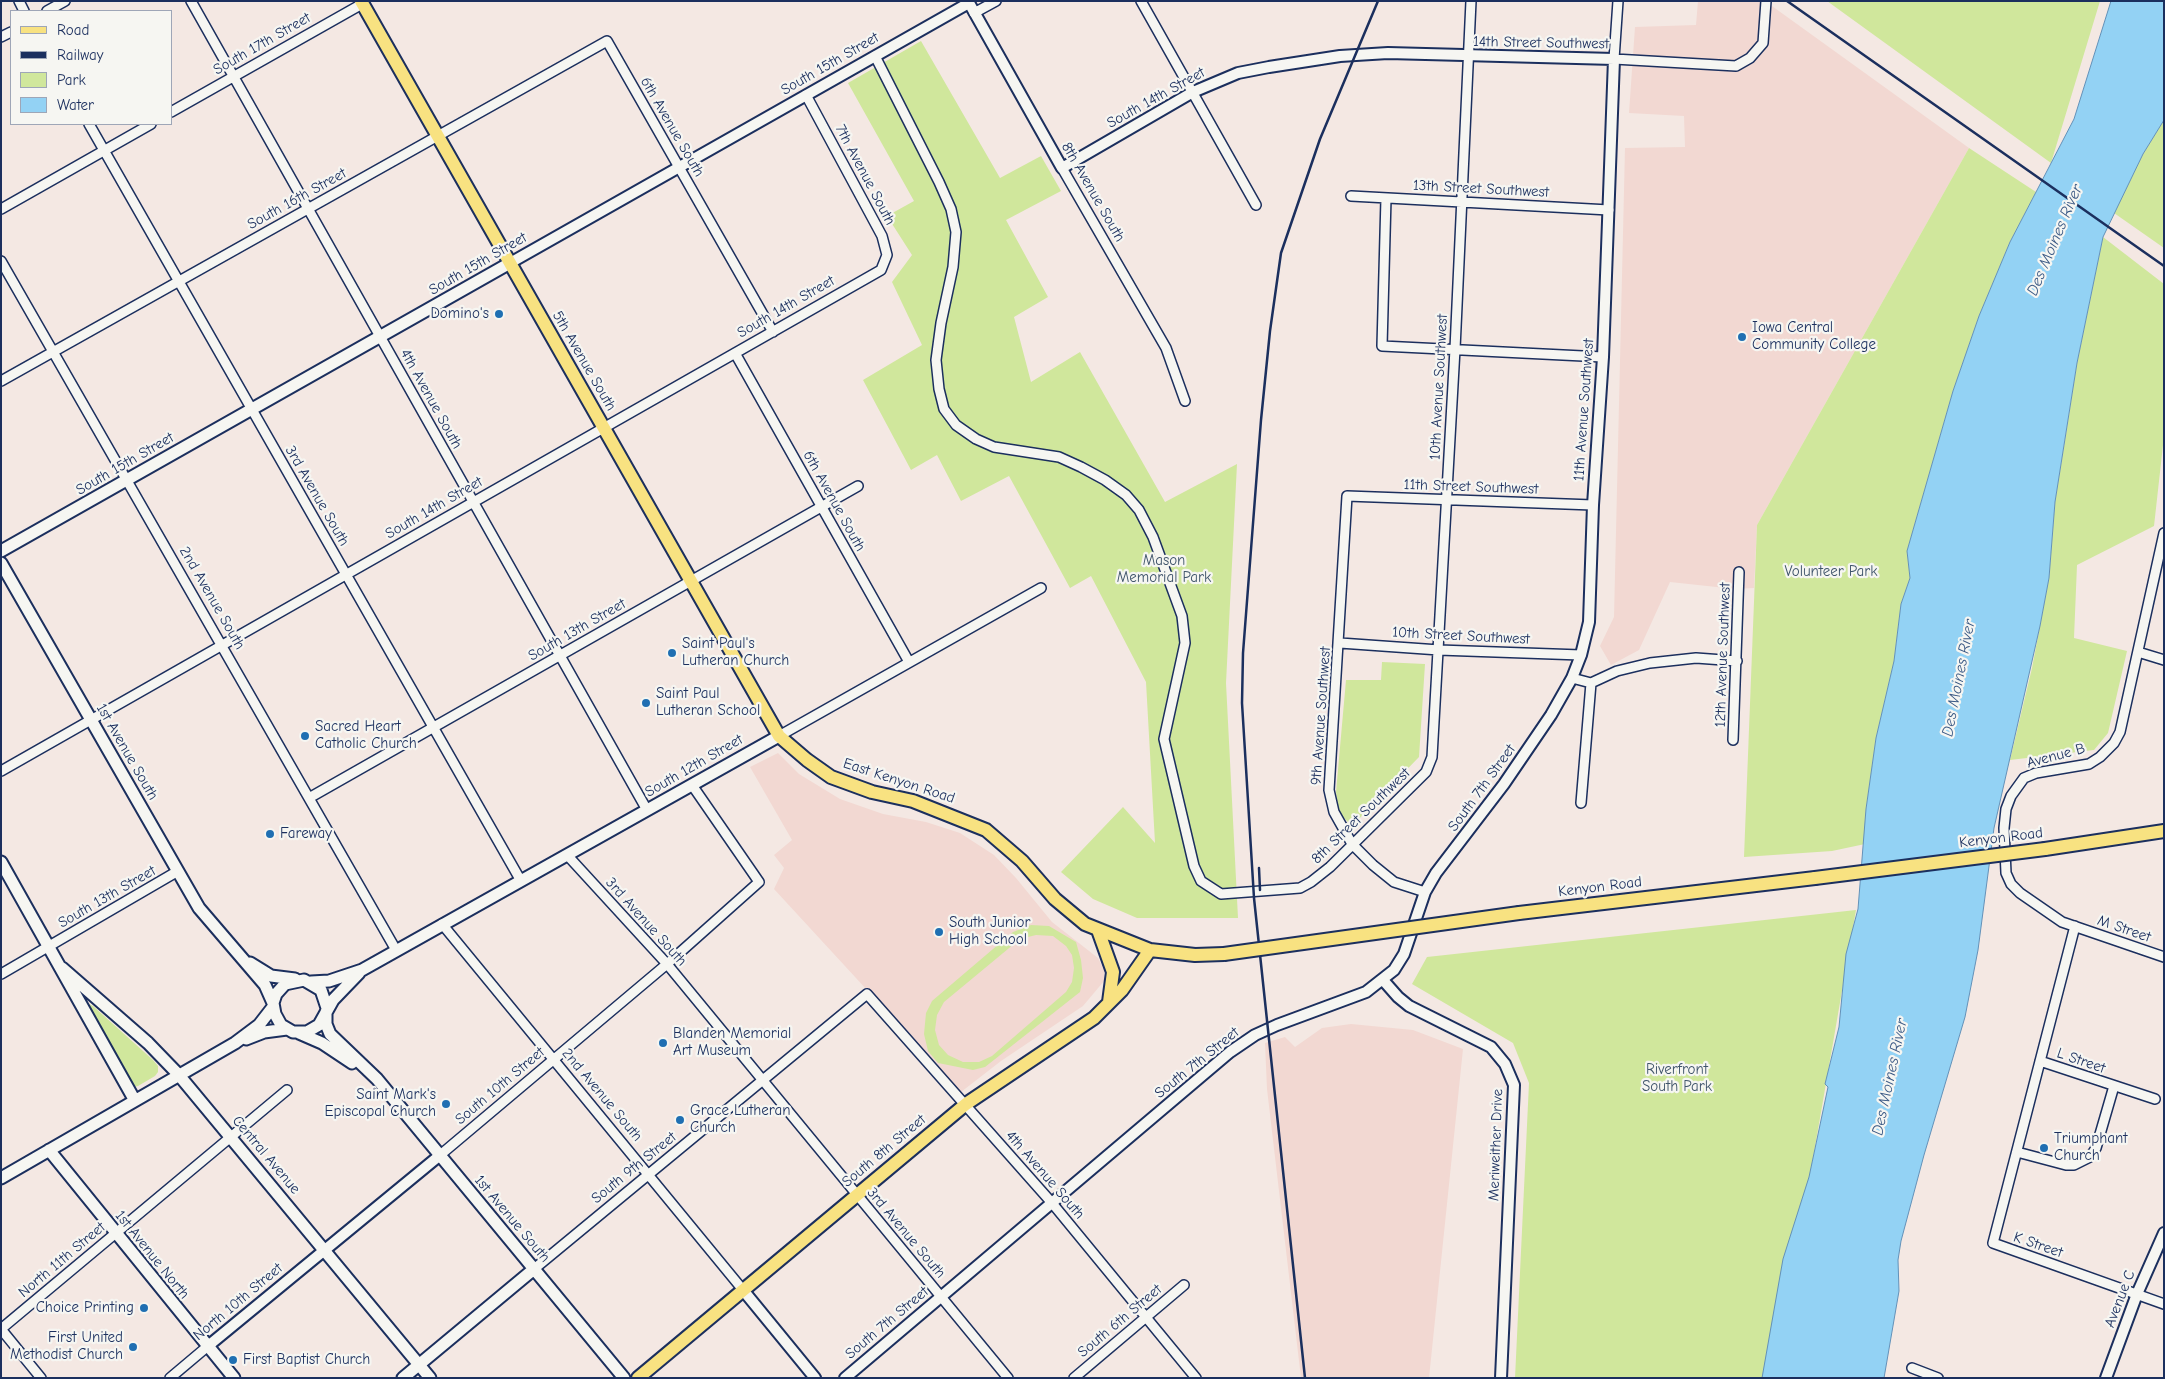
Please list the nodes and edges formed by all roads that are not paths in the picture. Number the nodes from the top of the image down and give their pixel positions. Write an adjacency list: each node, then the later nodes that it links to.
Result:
1 (65, 1): 10 (street)
2 (191, 1): 17 (street, 4th Avenue South)
3 (996, 1): 11 (street)
4 (1141, 1): 18 (street)
5 (1471, 1): 15 (street, 10th Avenue Southwest)
6 (1618, 1): 16 (street, 11th Avenue Southwest)
7 (1766, 1): 16 (street, 14th Street Southwest)
8 (363, 2): 17 (street, South 17th Street); 23 (main road, 5th Avenue South)
9 (968, 2): 11 (street, 8th Avenue South); 14 (street, South 15th Street)
10 (49, 10)
11 (974, 13): 26 (street, 8th Avenue South)
12 (607, 41): 23 (street, South 16th Street); 25 (street, 6th Avenue South)
13 (1388, 53): 15 (street, 14th Street Southwest); 18 (street, South 14th Street)
14 (876, 56): 19 (street, South 15th Street); 84 (street, 8th Street Southwest)
15 (1468, 56): 16 (street, 14th Street Southwest); 29 (street, 10th Avenue Southwest)
16 (1614, 59): 33 (street, 11th Avenue Southwest)
17 (234, 77): 20 (street, South 17th Street); 31 (street, 4th Avenue South)
18 (1193, 92): 26 (street, South 14th Street); 30 (street)
19 (806, 95): 25 (street, South 15th Street); 36 (street, 7th Avenue South)
20 (172, 111)
21 (90, 125): 24 (street, 3rd Avenue South)
22 (149, 125): 24 (street)
23 (438, 136): 31 (street, South 16th Street); 35 (main road, 5th Avenue South)
24 (104, 151): 32 (street); 37 (street, 3rd Avenue South)
25 (679, 167): 35 (street, South 15th Street); 38 (street, 6th Avenue South)
26 (1062, 168): 45 (street, 8th Avenue South)
27 (1351, 196): 28 (street, 13th Street Southwest)
28 (1386, 198): 29 (street, 13th Street Southwest); 40 (street)
29 (1462, 202): 33 (street, 13th Street Southwest); 40 (street, 10th Avenue Southwest)
30 (1256, 205)
31 (308, 208): 37 (street, South 16th Street); 39 (street, 4th Avenue South)
32 (1, 209)
33 (1609, 210): 43 (street, 11th Avenue Southwest)
34 (1, 261): 41 (street, 2nd Avenue South)
35 (510, 263): 39 (main road, South 15th Street); 47 (main road, 5th Avenue South)
36 (881, 270): 38 (street, South 14th Street)
37 (178, 281): 41 (street, South 16th Street); 46 (street, 3rd Avenue South)
38 (773, 332): 42 (street, South 14th Street)
39 (380, 336): 46 (main road, South 15th Street); 52 (street, 4th Avenue South)
40 (1455, 350): 43 (street); 51 (street, 10th Avenue Southwest)
41 (53, 352): 44 (street, South 16th Street); 48 (street, 2nd Avenue South)
42 (735, 353): 47 (street, South 14th Street); 54 (street, 6th Avenue South)
43 (1604, 357): 53 (street, 11th Avenue Southwest)
44 (1, 381)
45 (1185, 400)
46 (252, 409): 48 (main road, South 15th Street); 59 (street, 3rd Avenue South)
47 (604, 428): 52 (street, South 14th Street); 60 (main road, 5th Avenue South)
48 (127, 480): 56 (main road, South 15th Street); 63 (street, 2nd Avenue South)
49 (858, 486): 54 (street, South 13th Street)
50 (1347, 496): 51 (street, 11th Street Southwest); 62 (street, 9th Avenue Southwest)
51 (1447, 501): 53 (street, 11th Street Southwest); 64 (street, 10th Avenue Southwest)
52 (474, 502): 59 (street, South 14th Street); 67 (street, 4th Avenue South)
53 (1594, 505): 66 (street, 11th Avenue Southwest)
54 (821, 507): 60 (street, South 13th Street); 70 (street, 6th Avenue South)
55 (2164, 533): 65 (street, Avenue B)
56 (1, 551)
57 (1, 562): 73 (main road, 1st Avenue South)
58 (1739, 572): 69 (street, 12th Avenue Southwest)
59 (346, 575): 63 (street, South 14th Street); 74 (street, 3rd Avenue South)
60 (691, 581): 67 (street, South 13th Street); 75 (main road, 5th Avenue South)
61 (1041, 588): 70 (street, South 12th Street)
62 (1340, 643): 64 (street, 10th Street Southwest); 84 (street, 9th Avenue Southwest)
63 (222, 646): 73 (street, South 14th Street); 80 (street, 2nd Avenue South)
64 (1439, 650): 66 (street, 10th Street Southwest); 78 (street, 10th Avenue Southwest)
65 (2138, 652): 68 (street); 92 (street, Avenue B)
66 (1581, 655): 71 (street, 11th Avenue Southwest)
67 (560, 656): 74 (street, South 13th Street); 82 (street, 4th Avenue South)
68 (2164, 660)
69 (1737, 661): 72 (street); 76 (street, 12th Avenue Southwest)
70 (910, 662): 75 (street, South 12th Street)
71 (1572, 678): 72 (street); 89 (street, South 7th Street)
72 (1590, 683): 81 (street)
73 (90, 720): 77 (street, South 14th Street); 87 (main road, 1st Avenue South)
74 (433, 728): 80 (street, South 13th Street); 88 (street, 3rd Avenue South)
75 (778, 736): 79 (main road, South 12th Street); 90 (main road, East Kenyon Road)
76 (1733, 740)
77 (1, 771)
78 (1426, 772): 84 (street, 8th Street Southwest)
79 (692, 785): 82 (main road, South 12th Street); 99 (street, South 10th Street)
80 (309, 798): 95 (street, 2nd Avenue South)
81 (1581, 803)
82 (647, 810): 85 (main road, South 12th Street)
83 (2164, 831): 96 (main road, Kenyon Road, bridge)
84 (1352, 844): 89 (street, 9th Avenue Southwest)
85 (568, 856): 88 (main road, South 12th Street); 99 (street, 3rd Avenue South)
86 (1, 862): 94 (main road, Central Avenue)
87 (178, 871): 94 (street, South 13th Street); 97 (main road, 1st Avenue South)
88 (521, 881): 91 (main road, South 12th Street)
89 (1425, 892): 104 (street, South 7th Street)
90 (1053, 897): 93 (main road, Kenyon Road)
91 (442, 924): 95 (main road, South 12th Street); 113 (street, 2nd Avenue South)
92 (2075, 926): 98 (street, M Street); 114 (street)
93 (1098, 930): 96 (main road, Kenyon Road); 107 (main road)
94 (49, 946): 100 (main road, Central Avenue); 102 (street, South 13th Street)
95 (396, 950): 101 (main road, South 12th Street)
96 (1150, 950): 107 (main road, South 8th Street)
97 (234, 952): 103 (main road, 1st Avenue South); 108 (main road, 1st Avenue South)
98 (2164, 957)
99 (667, 964): 113 (street, South 10th Street); 117 (street, 3rd Avenue South)
100 (62, 968): 115 (main road, Central Avenue); 120 (main road, Central Avenue)
101 (362, 970): 105 (main road, South 12th Street); 109 (main road, South 12th Street)
102 (1, 974)
103 (297, 980): 105 (main road); 108 (main road)
104 (1384, 980): 130 (street, South 7th Street); 157 (street, Meriweither Drive)
105 (310, 982): 109 (main road)
106 (867, 994): 117 (street, South 9th Street); 122 (street, 4th Avenue South)
107 (1109, 1004): 122 (main road, South 8th Street)
108 (273, 1005): 110 (main road); 112 (main road)
109 (326, 1010): 111 (main road); 116 (main road, 1st Avenue South)
110 (287, 1029): 111 (main road); 112 (main road)
111 (299, 1033): 116 (main road, 1st Avenue South)
112 (235, 1043): 115 (main road)
113 (553, 1060): 126 (street, South 10th Street); 127 (street, 2nd Avenue South)
114 (2040, 1061): 118 (street, L Street); 125 (street)
115 (178, 1074): 120 (main road); 123 (main road, Central Avenue)
116 (377, 1079): 126 (main road, 1st Avenue South)
117 (762, 1081): 127 (street, South 9th Street); 129 (street, 3rd Avenue South)
118 (2114, 1086): 121 (street, L Street); 125 (street, L Street)
119 (287, 1090): 123 (street, North 11th Street)
120 (134, 1099): 124 (main road)
121 (2155, 1099)
122 (966, 1104): 129 (main road, South 8th Street); 130 (street, 4th Avenue South)
123 (232, 1136): 132 (street, North 11th Street); 133 (main road, Central Avenue)
124 (49, 1150): 128 (main road); 132 (main road, 1st Avenue North)
125 (2017, 1152): 137 (street, K Street)
126 (440, 1156): 133 (street, South 10th Street); 134 (main road, 1st Avenue South)
127 (649, 1176): 134 (street, South 9th Street); 136 (street, 2nd Avenue South)
128 (1, 1178)
129 (857, 1195): 136 (main road, South 8th Street); 138 (street, 3rd Avenue South)
130 (1052, 1203): 138 (street, South 7th Street); 140 (street, 4th Avenue South)
131 (2164, 1233): 137 (street, Avenue C)
132 (115, 1234): 141 (street, North 11th Street); 142 (main road, 1st Avenue North)
133 (324, 1250): 142 (street, North 10th Street); 143 (main road, Central Avenue)
134 (534, 1269): 143 (main road, South 9th Street); 150 (main road, 1st Avenue South)
135 (1184, 1285): 140 (street, South 6th Street)
136 (743, 1290): 151 (main road, South 8th Street); 152 (street, 2nd Avenue South)
137 (2137, 1294): 139 (street, K Street); 159 (street, Avenue C)
138 (942, 1298): 153 (street, South 7th Street); 154 (street, 3rd Avenue South)
139 (2164, 1304)
140 (1146, 1317): 155 (street, South 6th Street); 156 (street, 4th Avenue South)
141 (1, 1329): 145 (street)
142 (208, 1346): 146 (street, North 10th Street); 147 (main road, 1st Avenue North)
143 (420, 1365): 148 (main road, South 9th Street); 149 (main road, Central Avenue)
144 (1912, 1368): 158 (street)
145 (41, 1378)
146 (170, 1378)
147 (234, 1378)
148 (403, 1378)
149 (430, 1378)
150 (624, 1378)
151 (638, 1378)
152 (815, 1378)
153 (845, 1378)
154 (1008, 1378)
155 (1074, 1378)
156 (1196, 1378)
157 (1500, 1378)
158 (1938, 1378)
159 (2106, 1378)

